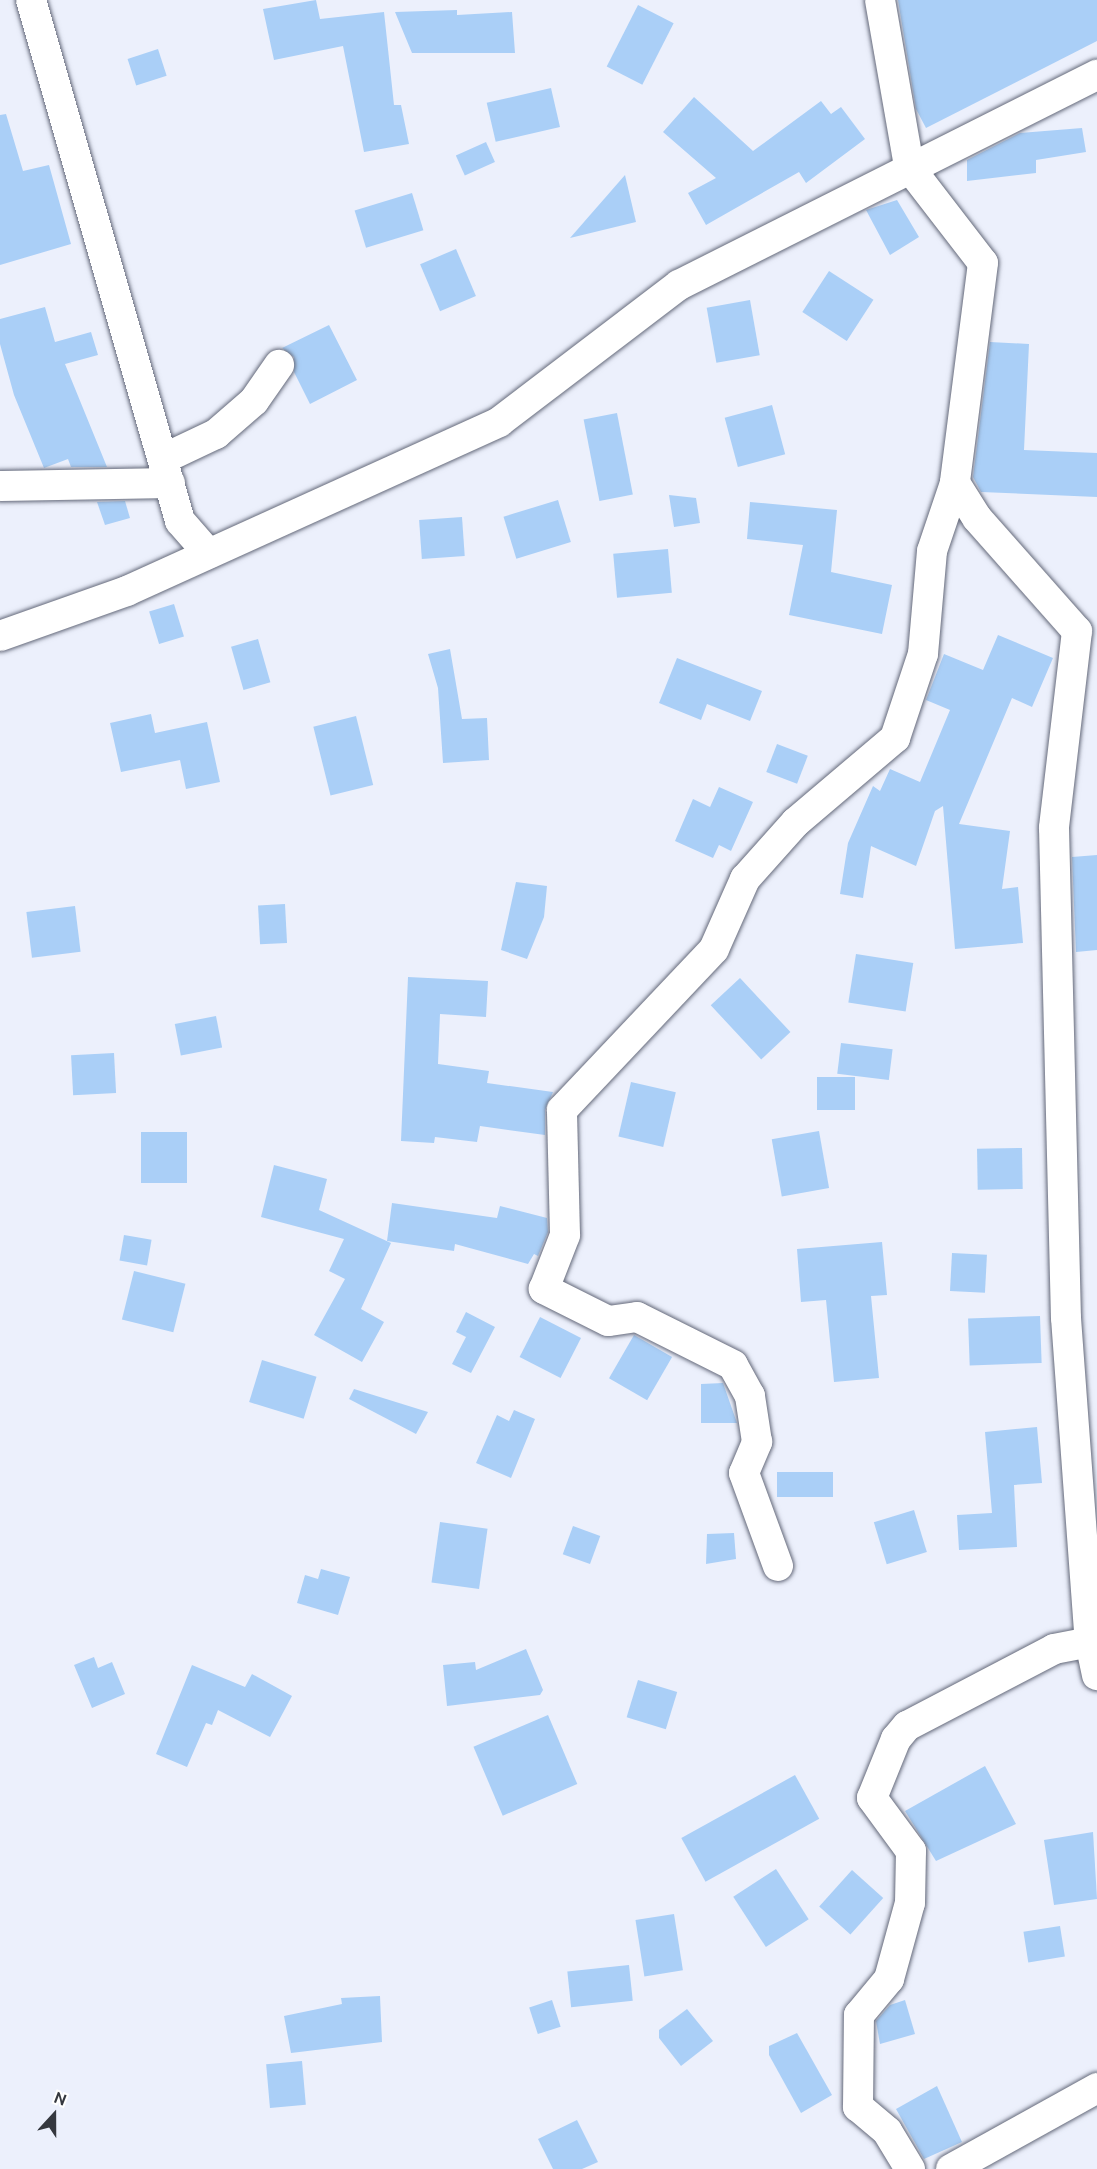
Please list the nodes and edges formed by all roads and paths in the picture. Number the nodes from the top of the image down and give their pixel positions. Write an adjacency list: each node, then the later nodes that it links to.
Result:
1 (31, 0): 6 (street)
2 (880, 0): 4 (street)
3 (1097, 75): 4 (street)
4 (909, 167): 7 (street); 9 (street)
5 (279, 364): 6 (street)
6 (166, 471): 8 (street); 9 (street)
7 (955, 483): 11 (street); 12 (street)
8 (0, 486)
9 (208, 553): 10 (street)
10 (0, 636)
11 (778, 1566)
12 (1090, 1642): 13 (street); 15 (street)
13 (1097, 1675)
14 (1097, 2088): 16 (street)
15 (910, 2169)
16 (951, 2169)

